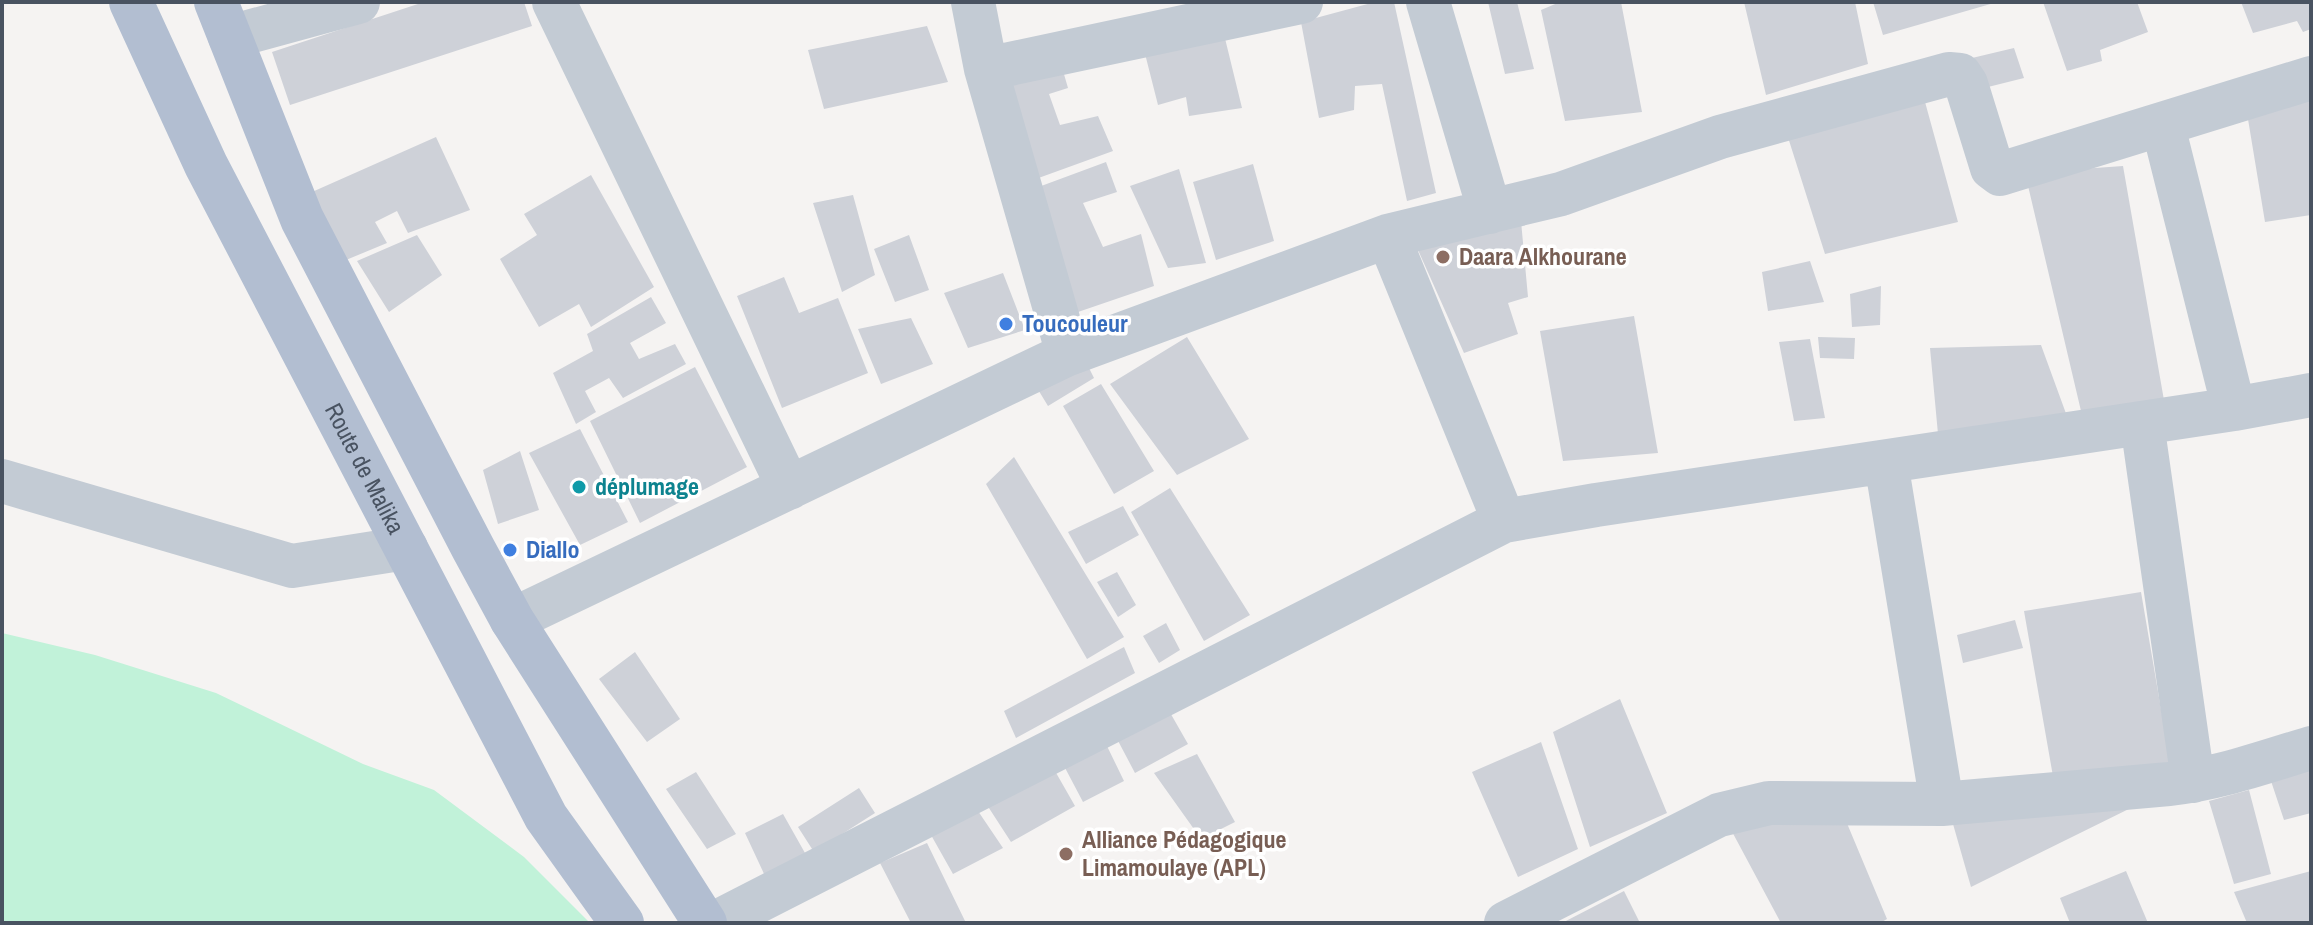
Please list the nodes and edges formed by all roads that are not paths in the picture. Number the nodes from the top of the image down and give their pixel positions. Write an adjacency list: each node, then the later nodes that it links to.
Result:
1 (131, 2): 21 (main road, Route de Malika)
2 (358, 2): 7 (street)
3 (554, 2): 19 (street)
4 (973, 2): 8 (street)
5 (1301, 2): 8 (street)
6 (1428, 2): 11 (street)
7 (223, 19): 22 (main road)
8 (986, 69): 13 (street)
9 (2311, 78): 10 (street)
10 (2163, 126): 11 (street); 15 (street)
11 (1490, 212): 12 (street)
12 (1388, 236): 13 (street); 20 (street)
13 (1068, 354): 19 (street)
14 (2311, 395): 15 (street)
15 (2234, 409): 16 (street)
16 (2142, 423): 17 (street); 24 (street)
17 (1886, 462): 20 (street); 25 (street)
18 (2, 481): 21 (street)
19 (789, 488): 22 (street)
20 (1504, 521): 28 (street)
21 (406, 548): 26 (main road, Route de Malika)
22 (512, 620): 27 (main road)
23 (2311, 748): 24 (street)
24 (2193, 781): 25 (street)
25 (1942, 804): 29 (street)
26 (622, 923)
27 (705, 923)
28 (715, 923)
29 (1506, 923)

